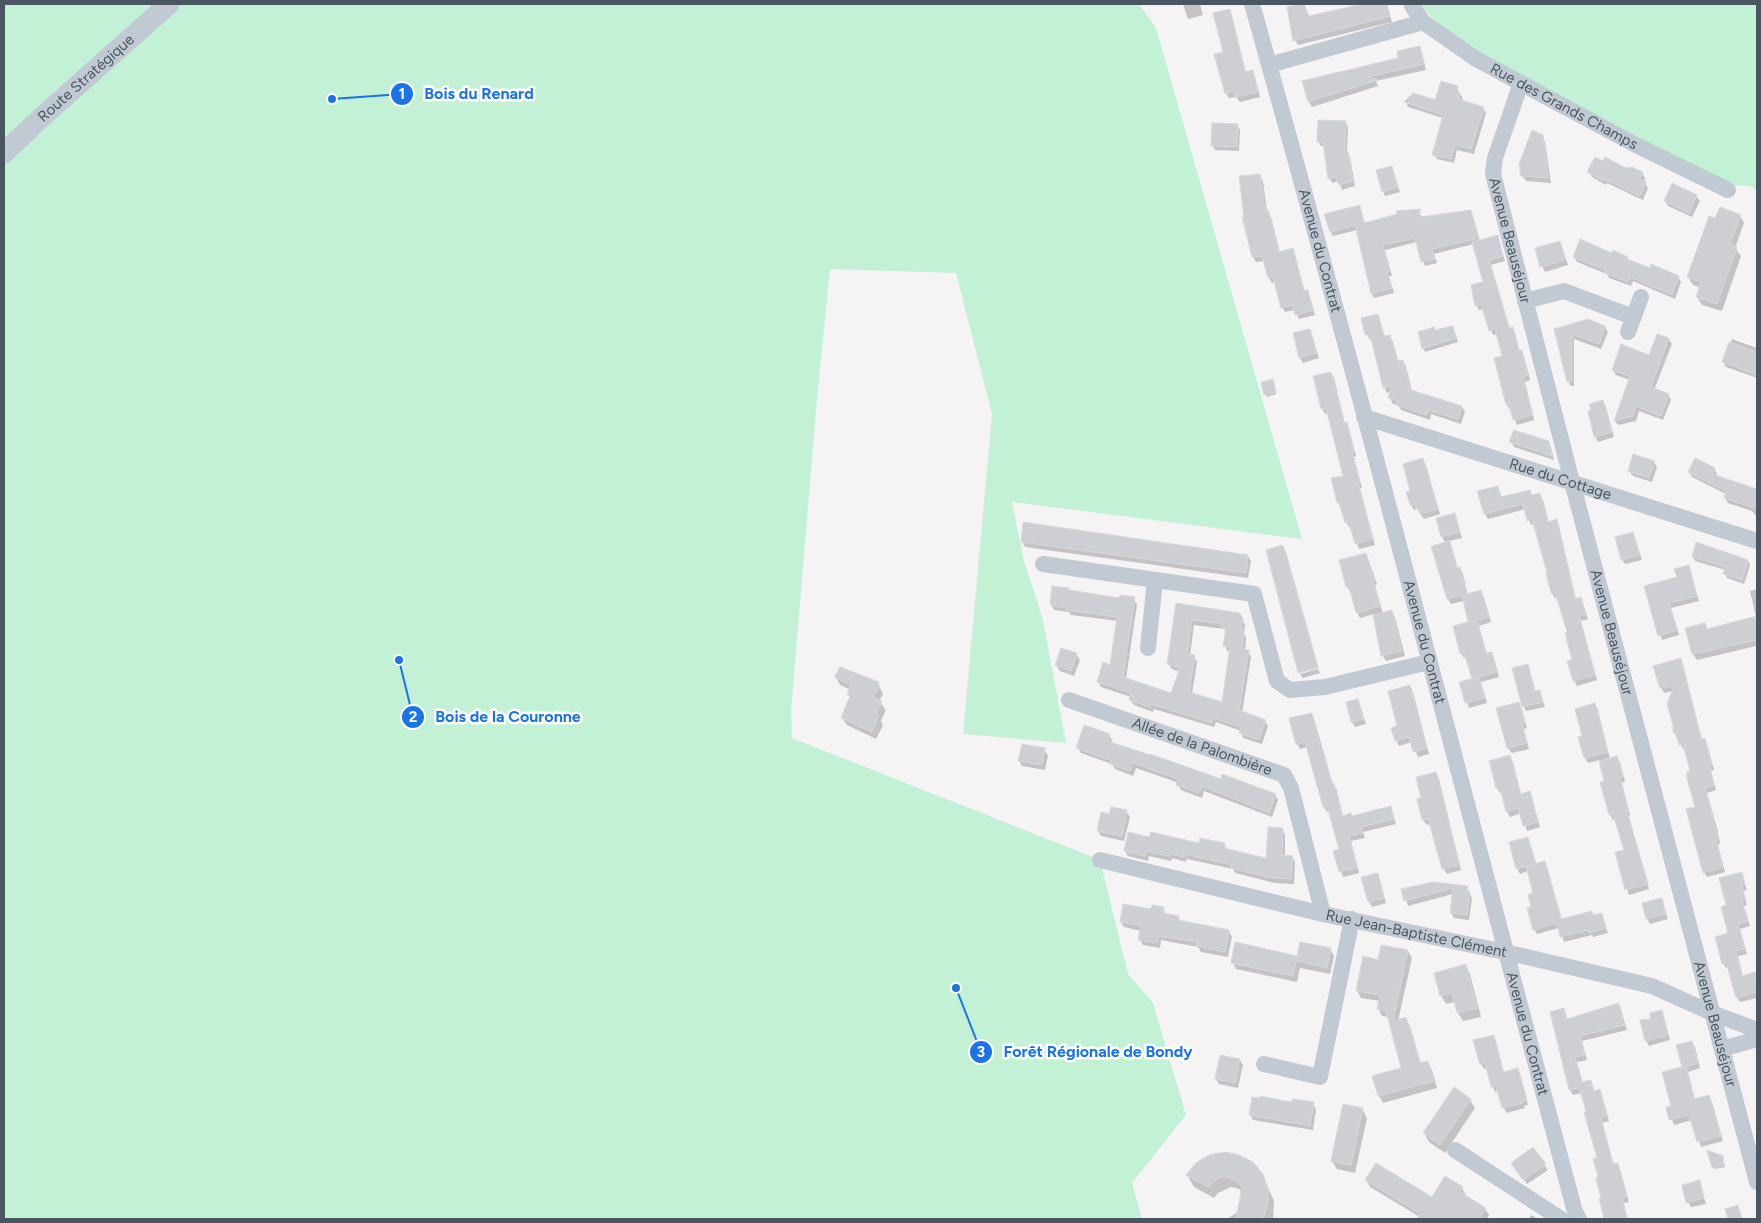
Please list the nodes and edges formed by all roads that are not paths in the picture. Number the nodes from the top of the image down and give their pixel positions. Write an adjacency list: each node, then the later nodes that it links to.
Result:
1 (169, 4): 7 (street, Route Stratégique)
2 (1252, 4): 5 (street, Avenue du Contrat)
3 (1412, 6): 4 (street, Rue des Grands Champs)
4 (1423, 22): 5 (street); 6 (street, Rue des Grands Champs)
5 (1270, 65): 11 (street, Avenue du Contrat)
6 (1521, 82): 8 (street, Rue des Grands Champs); 10 (street, Avenue Beauséjour)
7 (4, 153)
8 (1728, 190)
9 (1641, 297): 10 (street)
10 (1525, 301): 12 (street, Avenue Beauséjour)
11 (1364, 417): 12 (street, Rue du Cottage); 17 (street, Avenue du Contrat)
12 (1572, 482): 13 (street, Rue du Cottage); 23 (street, Avenue Beauséjour)
13 (1757, 542)
14 (1044, 564): 15 (street)
15 (1154, 580): 16 (street); 17 (street)
16 (1148, 648)
17 (1429, 662): 22 (street, Avenue du Contrat)
18 (1069, 700): 20 (street, Allée de la Palombière)
19 (1100, 860): 20 (street, Rue Jean-Baptiste Clément)
20 (1323, 914): 21 (street, Rue Jean-Baptiste Clément)
21 (1352, 919): 22 (street, Rue Jean-Baptiste Clément); 27 (street)
22 (1505, 952): 23 (street, Rue Jean-Baptiste Clément); 31 (street, Avenue du Contrat)
23 (1712, 1013): 24 (street, Rue Jean-Baptiste Clément); 26 (street, Avenue Beauséjour)
24 (1757, 1030)
25 (1757, 1039): 26 (street)
26 (1722, 1049): 29 (street, Avenue Beauséjour)
27 (1264, 1064)
28 (1455, 1150): 30 (street)
29 (1757, 1182)
30 (1560, 1219)
31 (1579, 1219)

